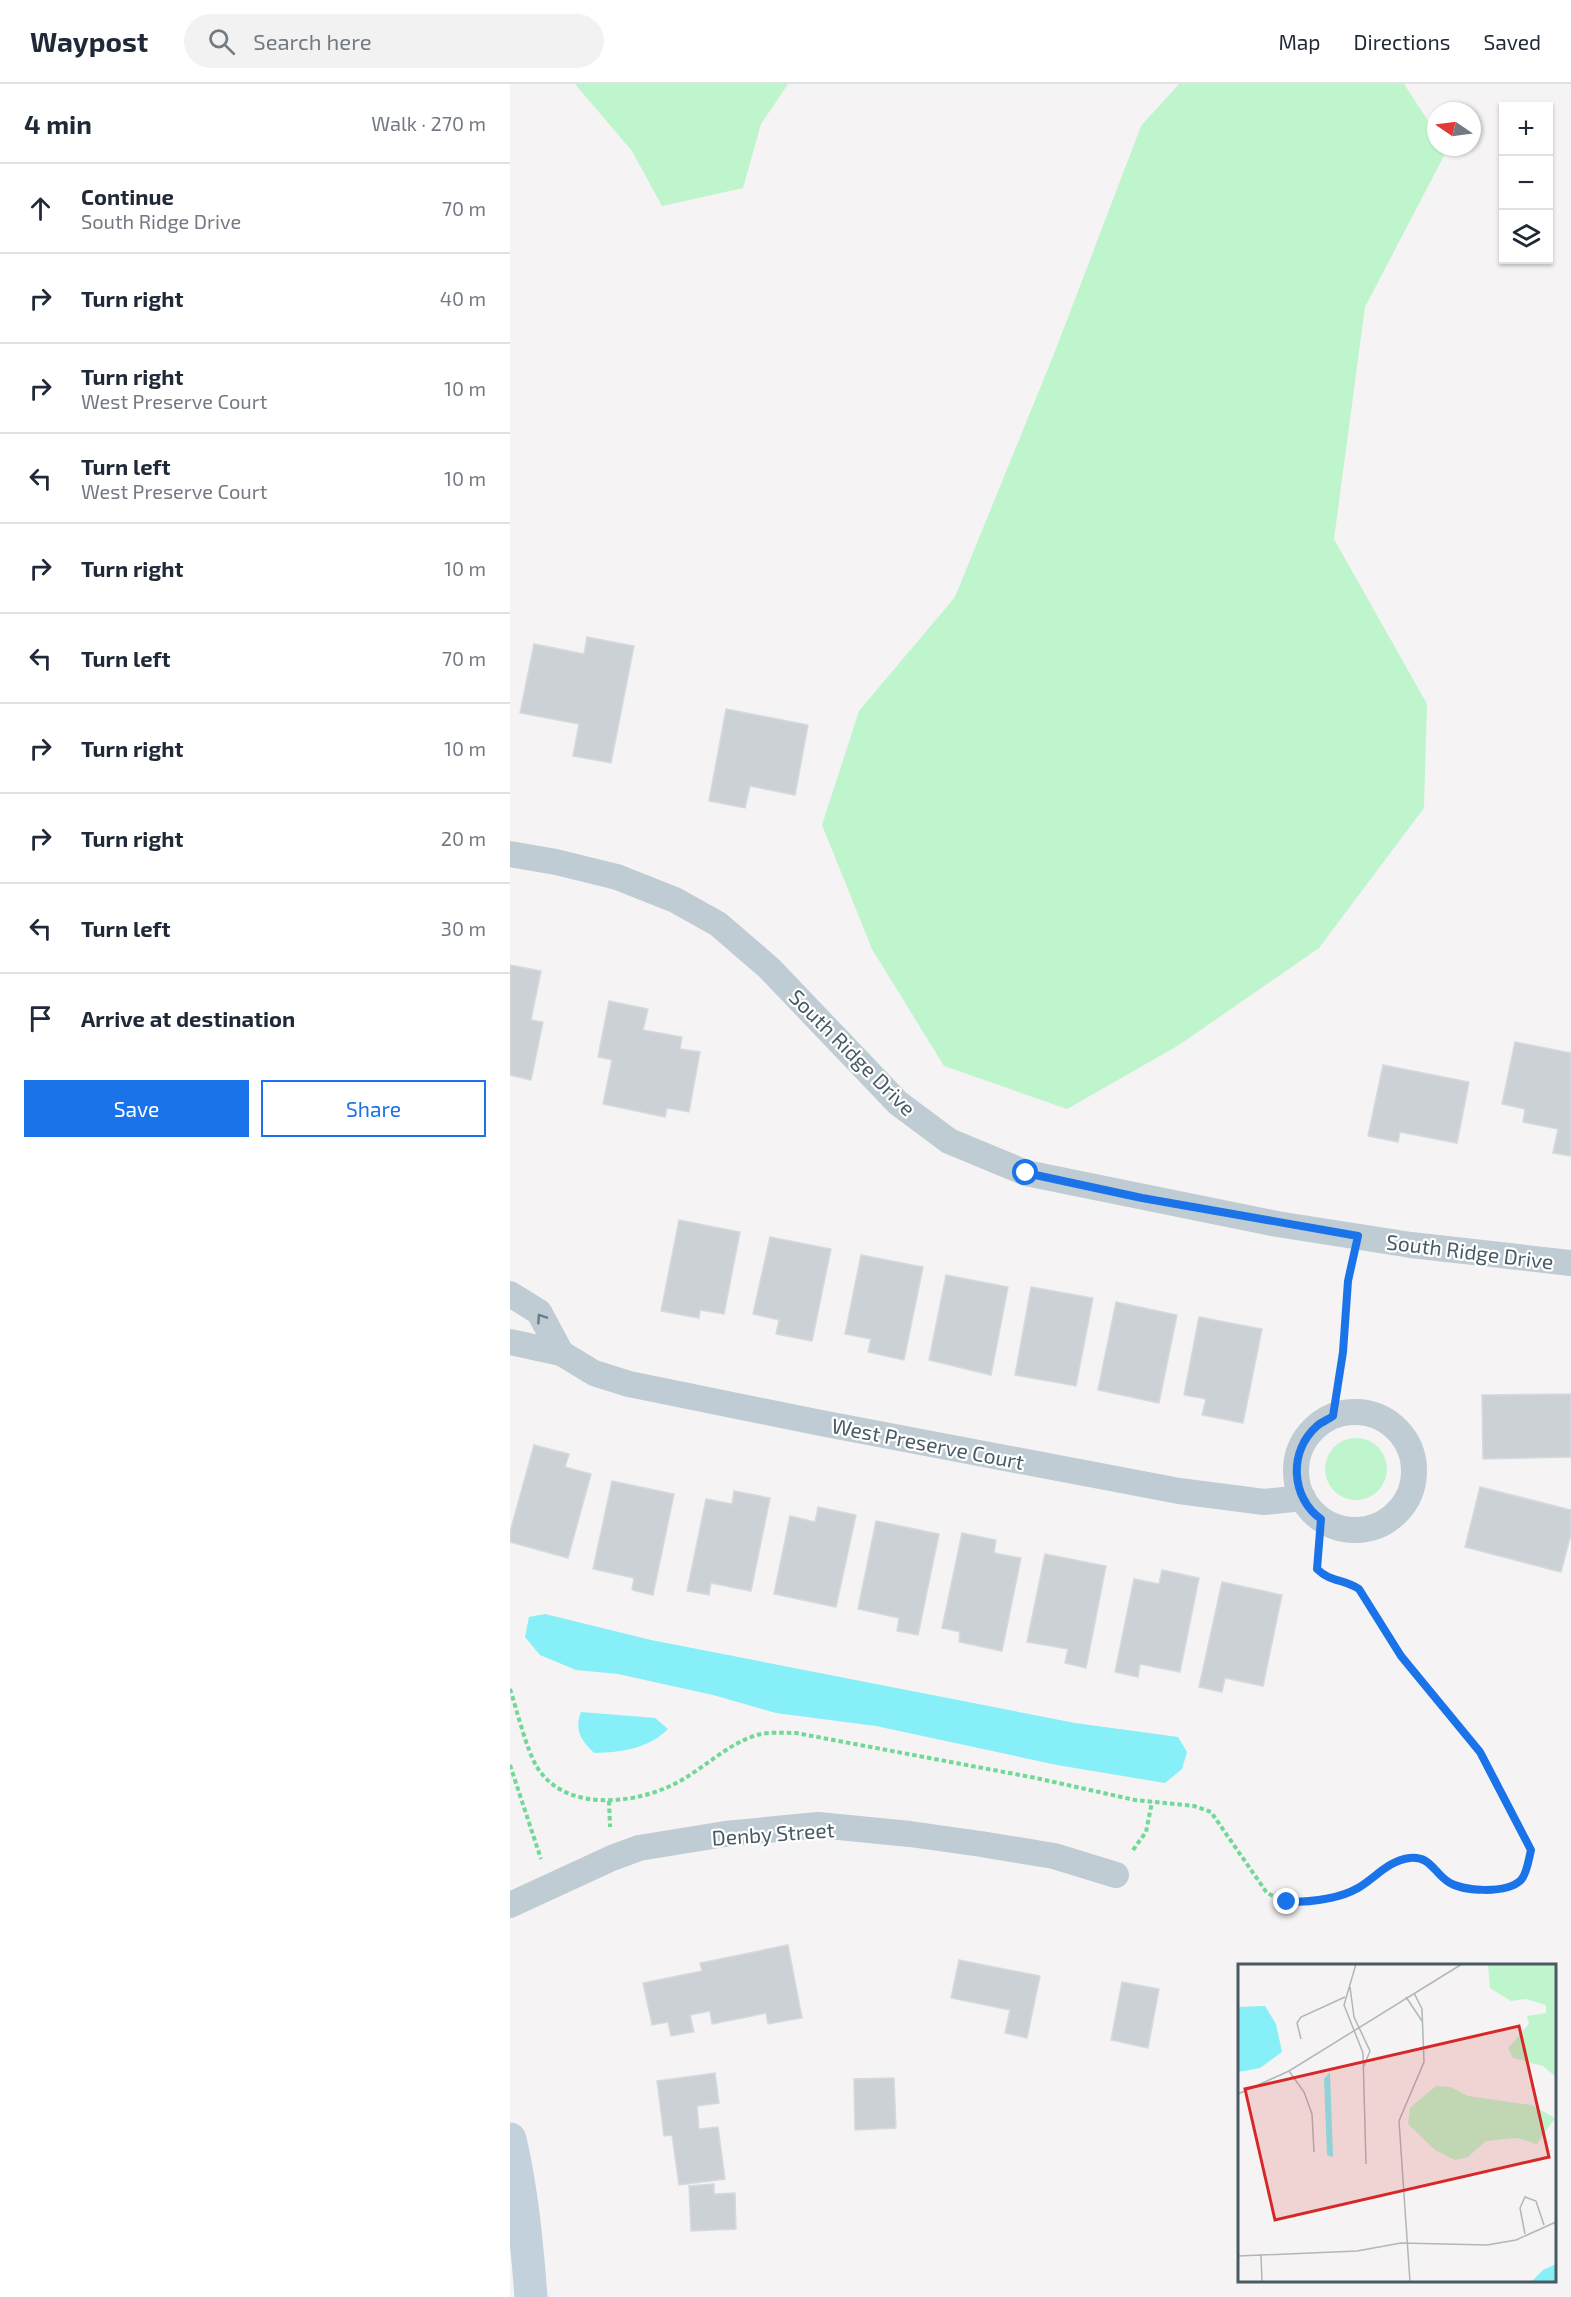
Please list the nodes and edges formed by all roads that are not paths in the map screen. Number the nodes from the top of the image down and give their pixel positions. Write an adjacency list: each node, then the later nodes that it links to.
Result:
1 (510, 854): 2 (street, South Ridge Drive)
2 (1571, 1263)
3 (510, 1294): 5 (street, one-way to 3)
4 (510, 1342): 5 (street, West Preserve Court)
5 (561, 1353): 6 (street, West Preserve Court)
6 (1303, 1498): 6 (street)
7 (1116, 1875): 8 (street, Denby Street)
8 (510, 1905)
9 (510, 2139): 10 (main road)
10 (531, 2297)

